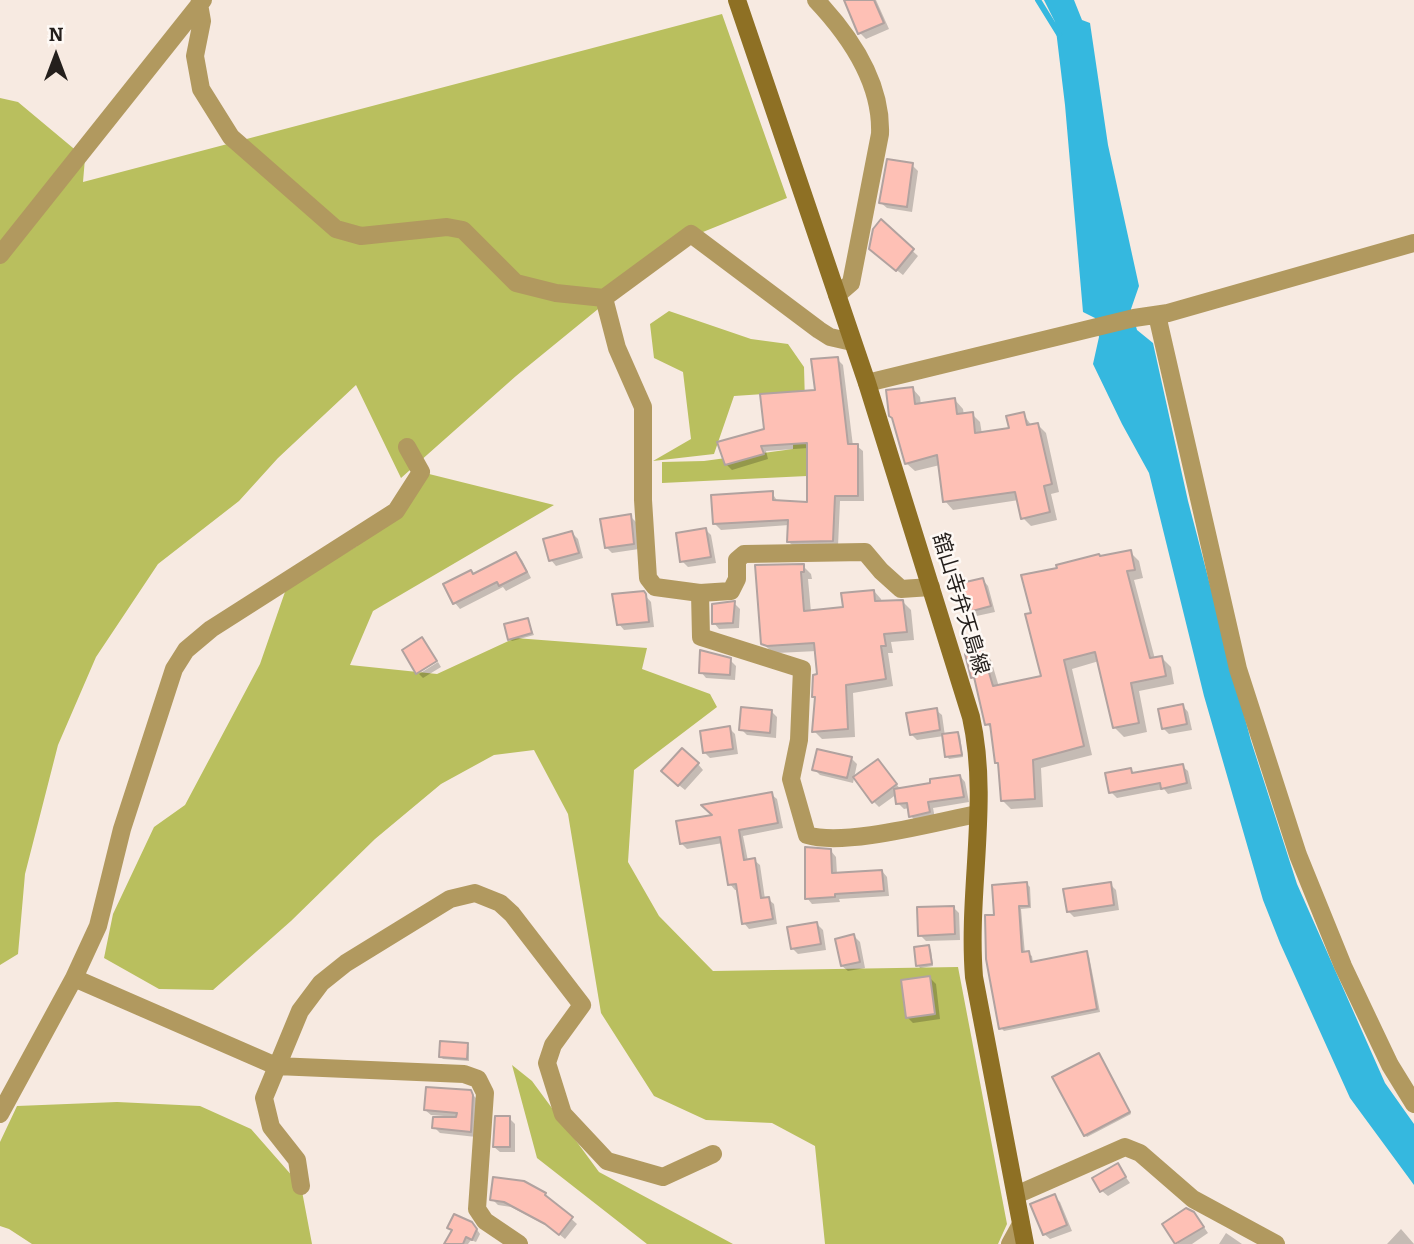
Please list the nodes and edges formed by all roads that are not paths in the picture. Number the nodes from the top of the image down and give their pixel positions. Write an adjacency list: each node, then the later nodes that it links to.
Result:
1 (737, 0): 6 (main road, 舘山寺弁天島線)
2 (816, 0): 6 (street)
3 (201, 2): 5 (street); 7 (street)
4 (1414, 243): 8 (street)
5 (0, 255)
6 (837, 295): 9 (main road, 舘山寺弁天島線)
7 (604, 298): 9 (street); 13 (street)
8 (1157, 315): 10 (street); 17 (street)
9 (852, 341): 10 (main road, 舘山寺弁天島線)
10 (867, 383): 12 (main road, 舘山寺弁天島線)
11 (407, 447): 15 (street)
12 (931, 587): 13 (street); 14 (main road, 舘山寺弁天島線)
13 (700, 593): 14 (street)
14 (977, 814): 21 (main road, 舘山寺弁天島線)
15 (74, 978): 16 (street); 18 (street)
16 (276, 1066): 19 (street); 20 (street); 23 (street)
17 (1414, 1104)
18 (0, 1114)
19 (713, 1154)
20 (300, 1186)
21 (1016, 1195): 22 (main road, 舘山寺弁天島線); 26 (street)
22 (1021, 1224): 24 (street); 25 (main road, 舘山寺弁天島線)
23 (519, 1244)
24 (1010, 1244)
25 (1025, 1244)
26 (1276, 1244)

